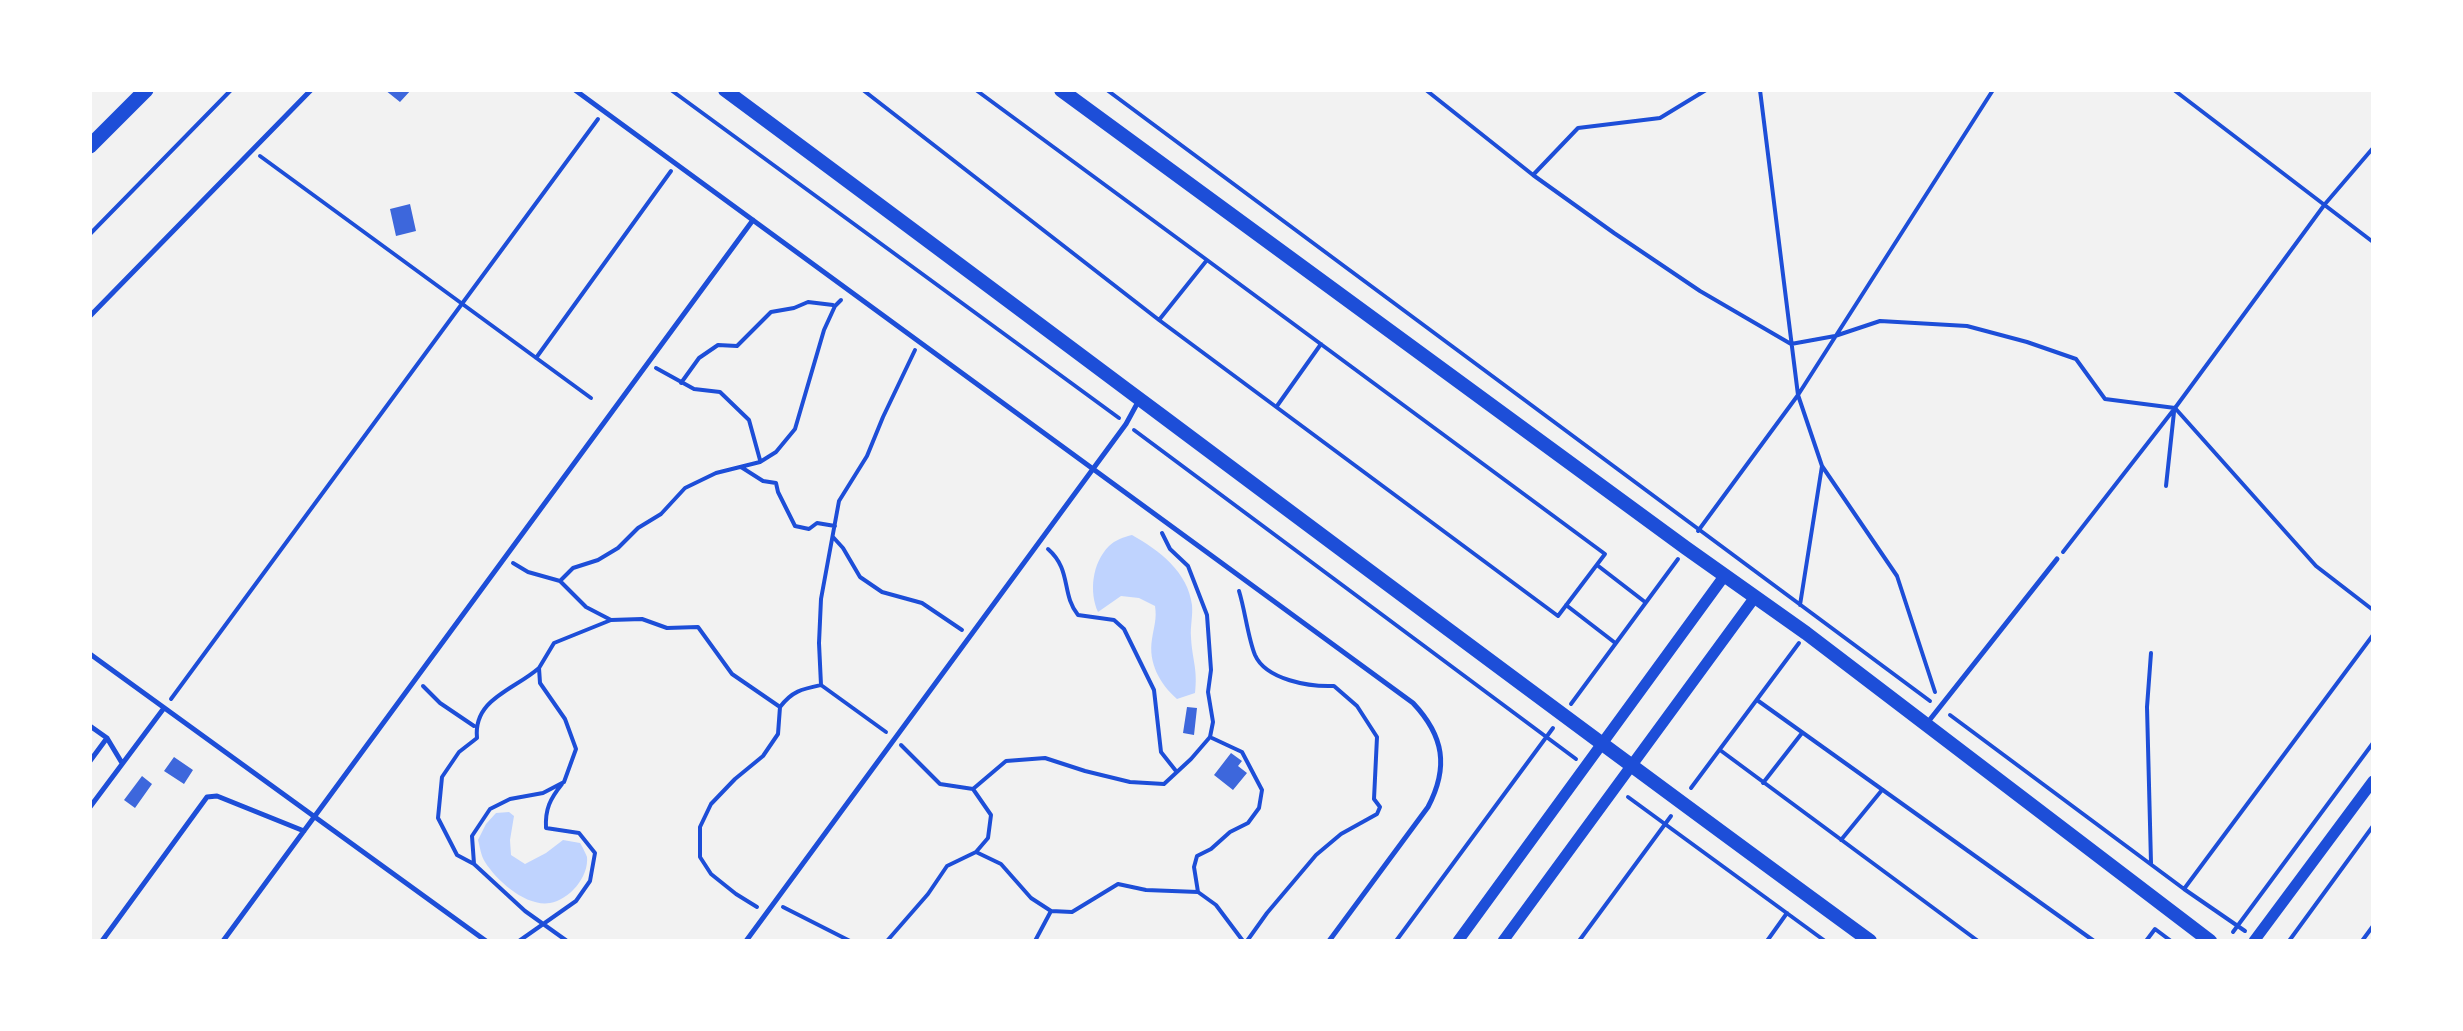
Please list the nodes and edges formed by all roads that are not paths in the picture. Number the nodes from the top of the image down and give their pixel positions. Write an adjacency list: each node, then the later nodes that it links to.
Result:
1 (146, 90): 6 (main road)
2 (311, 90): 8 (lane)
3 (575, 90): 7 (lane)
4 (725, 90): 9 (main road)
5 (1061, 90): 12 (main road)
6 (90, 146)
7 (753, 220): 10 (lane); 25 (lane)
8 (90, 316)
9 (1141, 398): 10 (lane); 19 (main road)
10 (1093, 468): 30 (lane); 31 (lane)
11 (2058, 559): 16 (lane)
12 (1724, 576): 13 (main road); 19 (street)
13 (1755, 597): 16 (main road); 22 (street)
14 (90, 654): 15 (lane)
15 (164, 708): 21 (lane); 25 (lane)
16 (1926, 724): 35 (main road)
17 (90, 726): 18 (lane)
18 (107, 738): 20 (lane); 21 (lane)
19 (1602, 746): 22 (main road); 32 (street)
20 (90, 761)
21 (122, 764): 24 (lane)
22 (1630, 766): 33 (street); 34 (main road)
23 (2373, 781): 36 (street)
24 (90, 807)
25 (314, 817): 26 (lane); 29 (lane)
26 (304, 831): 27 (lane); 28 (lane)
27 (102, 941)
28 (223, 941)
29 (486, 941)
30 (746, 941)
31 (1329, 941)
32 (1458, 941)
33 (1503, 941)
34 (1870, 941)
35 (2210, 941)
36 (2254, 941)

